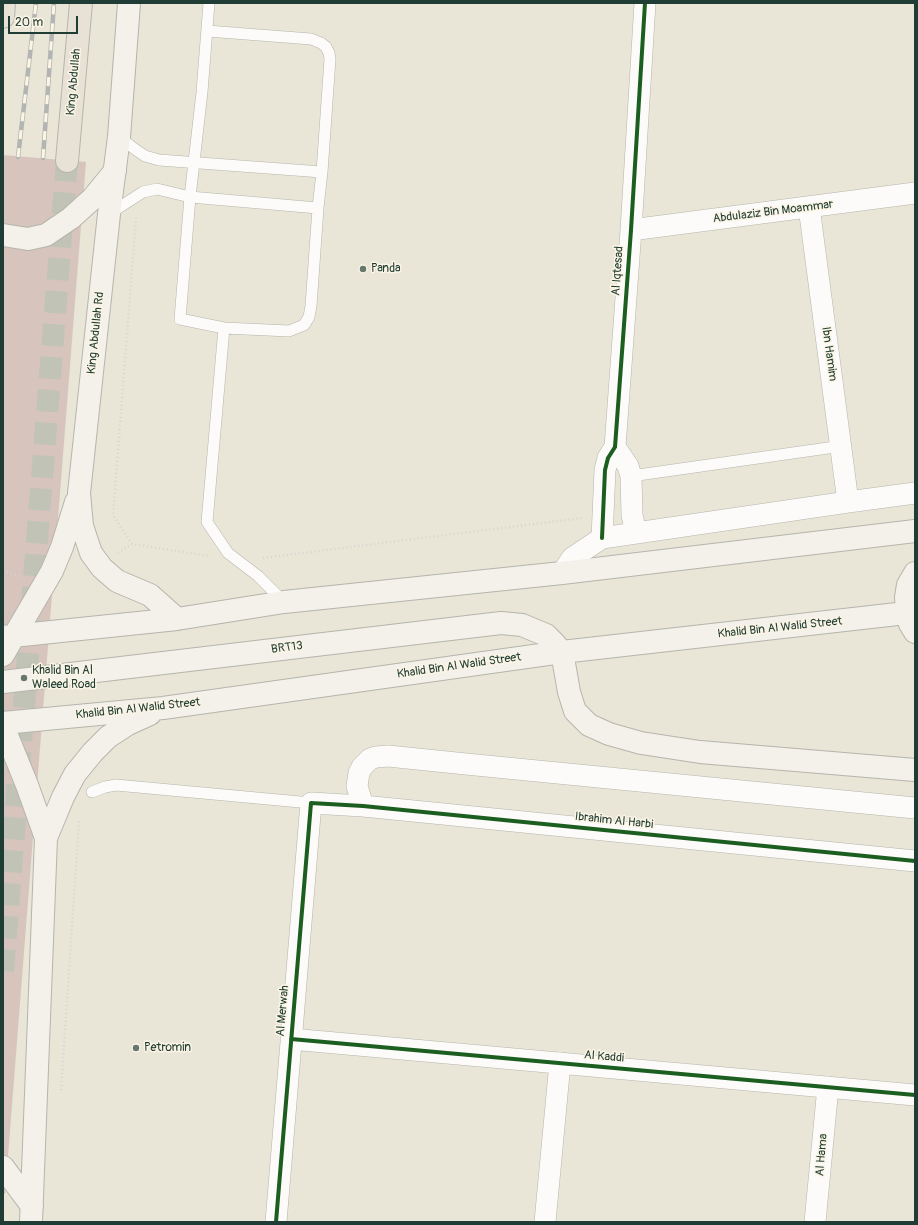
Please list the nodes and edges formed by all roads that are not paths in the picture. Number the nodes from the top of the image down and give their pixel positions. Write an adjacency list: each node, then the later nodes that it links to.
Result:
1 (4, 3): 6 (highway)
2 (81, 3): 9 (highway, King Abdullah)
3 (129, 3): 8 (main road, King Abdullah Rd)
4 (209, 3): 7 (lane)
5 (645, 3): 18 (street, Al Iqtesad)
6 (3, 17)
7 (207, 31): 10 (lane); 12 (lane)
8 (119, 137): 10 (lane); 11 (main road, King Abdullah Rd)
9 (67, 160)
10 (194, 162): 12 (lane); 14 (lane)
11 (115, 171): 17 (main road, King Abdullah Rd); 19 (main road)
12 (322, 172): 16 (lane)
13 (915, 193): 15 (street, Abdulaziz Bin Moammar)
14 (190, 197): 16 (lane); 17 (lane); 20 (lane)
15 (809, 207): 18 (street, Abdulaziz Bin Moammar); 21 (street, Ibn Hamim)
16 (318, 208): 20 (lane)
17 (109, 214): 24 (main road, King Abdullah Rd)
18 (631, 230): 22 (street, Al Iqtesad)
19 (3, 235)
20 (224, 328): 32 (lane)
21 (842, 446): 23 (lane); 26 (street, Ibn Hamim)
22 (615, 447): 23 (street); 29 (street, Al Iqtesad)
23 (631, 476): 28 (street)
24 (79, 493): 33 (main road, King Abdullah Rd); 35 (main road)
25 (915, 493): 26 (street)
26 (848, 502): 28 (street)
27 (915, 531): 30 (main road)
28 (636, 533): 29 (street)
29 (602, 538): 30 (street)
30 (562, 573): 32 (main road)
31 (915, 573): 34 (main road)
32 (284, 602): 33 (main road)
33 (177, 619): 35 (main road)
34 (912, 619): 36 (main road, Khalid Bin Al Walid Street)
35 (9, 636): 37 (main road)
36 (562, 652): 38 (main road, BRT13); 39 (main road, Khalid Bin Al Walid Street); 41 (main road)
37 (3, 655)
38 (3, 682)
39 (163, 708): 40 (main road, Khalid Bin Al Walid Street); 46 (main road)
40 (3, 724): 46 (main road)
41 (915, 770)
42 (92, 792): 43 (lane)
43 (311, 803): 44 (street, Ibrahim Al Harbi); 48 (street, Al Merwah)
44 (363, 806): 45 (street); 47 (street, Ibrahim Al Harbi)
45 (915, 808)
46 (46, 838): 53 (main road)
47 (915, 861)
48 (291, 1039): 49 (street, Al Kaddi); 54 (street, Al Merwah)
49 (560, 1063): 50 (street, Al Kaddi); 55 (street)
50 (828, 1087): 51 (street, Al Kaddi); 56 (street, Al Hama)
51 (915, 1095)
52 (3, 1167): 53 (main road)
53 (31, 1214)
54 (276, 1222)
55 (545, 1222)
56 (815, 1222)

